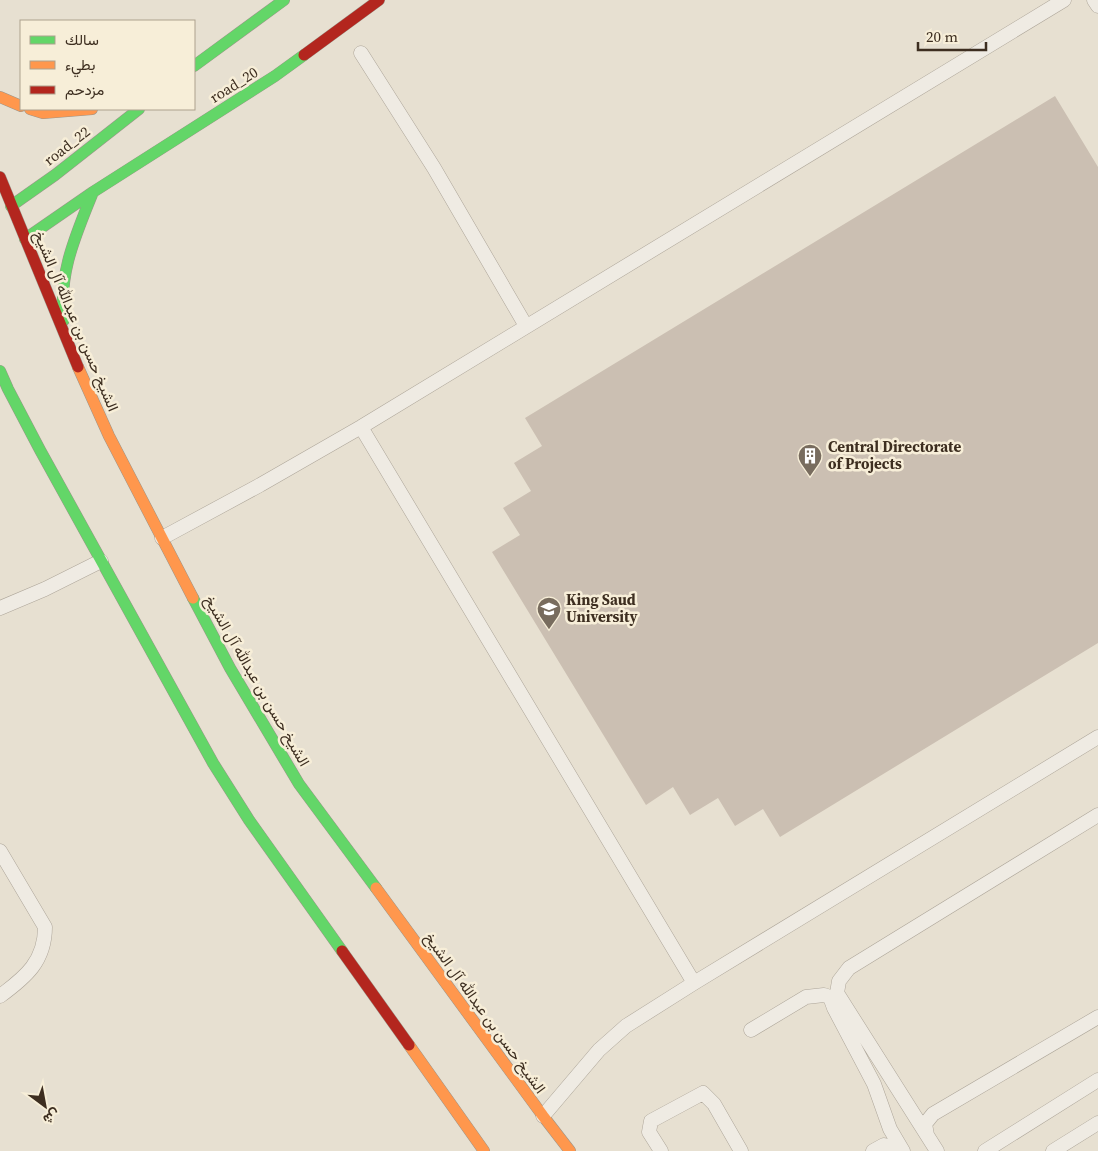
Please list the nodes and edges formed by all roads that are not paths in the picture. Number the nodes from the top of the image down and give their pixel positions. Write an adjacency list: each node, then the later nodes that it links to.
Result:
1 (284, 0): 7 (main road)
2 (379, 0): 14 (main road, road_20)
3 (1064, 0): 17 (lane)
4 (1094, 0): 5 (lane)
5 (1098, 6)
6 (361, 53): 17 (lane)
7 (195, 65)
8 (0, 97): 9 (main road)
9 (20, 106)
10 (33, 110): 11 (main road)
11 (80, 110)
12 (138, 110): 15 (main road, road_22)
13 (0, 177): 15 (main road, الشيخ حسن بن عبدالله آل الشيخ)
14 (93, 192): 16 (main road, road_20); 18 (main road)
15 (11, 206): 16 (main road, الشيخ حسن بن عبدالله آل الشيخ)
16 (25, 239): 18 (main road, الشيخ حسن بن عبدالله آل الشيخ)
17 (526, 326): 20 (lane)
18 (72, 355): 21 (main road, الشيخ حسن بن عبدالله آل الشيخ)
19 (0, 371): 22 (main road)
20 (361, 427): 21 (lane); 27 (lane)
21 (162, 538): 32 (main road, الشيخ حسن بن عبدالله آل الشيخ)
22 (101, 561): 23 (lane); 35 (main road)
23 (0, 608)
24 (1098, 736): 27 (lane)
25 (1098, 815): 34 (lane)
26 (0, 851): 28 (lane)
27 (694, 983): 32 (lane)
28 (0, 996)
29 (1098, 1018): 34 (lane)
30 (751, 1030): 41 (lane)
31 (1098, 1080): 43 (lane)
32 (543, 1116): 36 (main road, الشيخ حسن بن عبدالله آل الشيخ)
33 (1098, 1123): 44 (lane)
34 (927, 1135): 42 (lane)
35 (484, 1151)
36 (570, 1151)
37 (661, 1151): 38 (lane)
38 (741, 1151)
39 (873, 1151): 40 (lane)
40 (898, 1151)
41 (903, 1151)
42 (937, 1151)
43 (985, 1151)
44 (1053, 1151)

